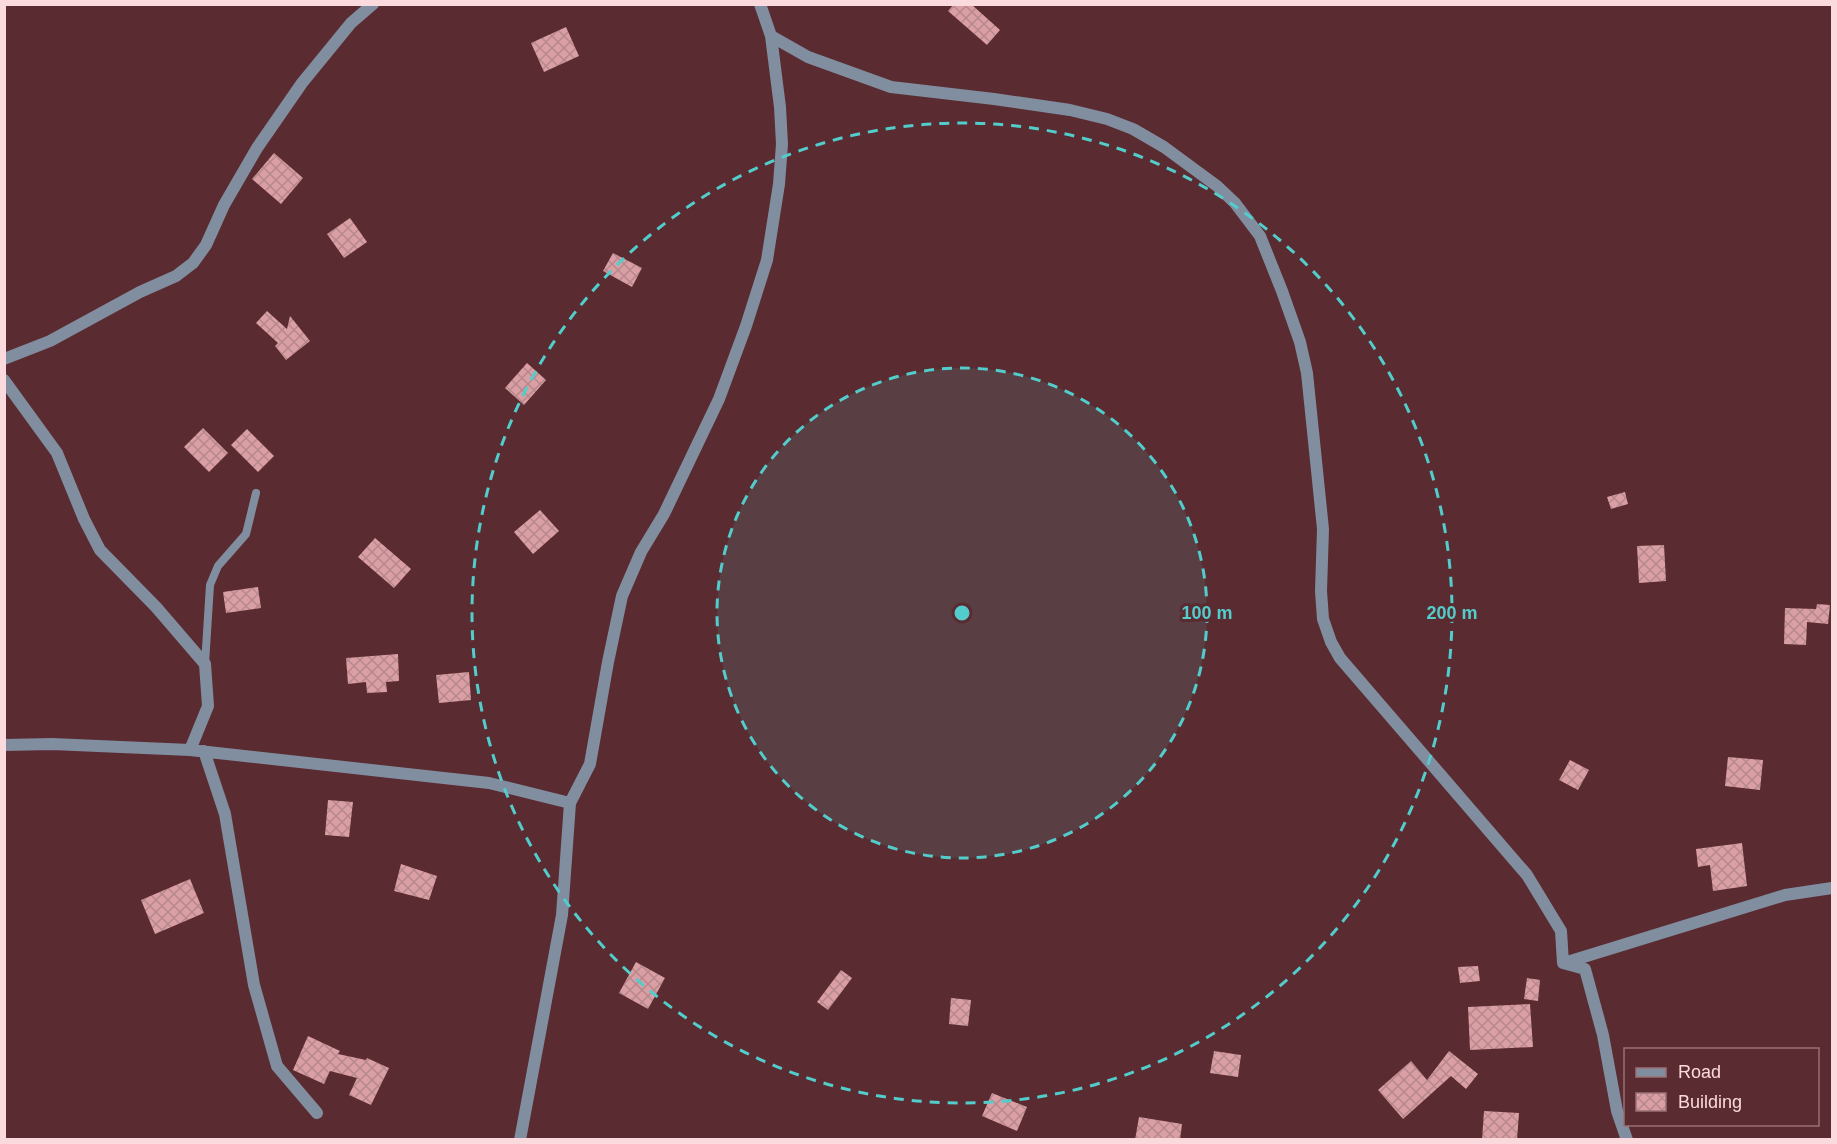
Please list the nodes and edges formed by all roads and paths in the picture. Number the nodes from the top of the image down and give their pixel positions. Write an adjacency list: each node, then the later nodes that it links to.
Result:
1 (373, 4): 4 (street)
2 (760, 4): 3 (street)
3 (771, 36): 11 (street); 13 (street)
4 (4, 359)
5 (4, 380): 7 (street)
6 (256, 493): 7 (lane)
7 (205, 664): 9 (street)
8 (4, 745): 9 (street)
9 (190, 750): 10 (street)
10 (204, 751): 11 (street); 14 (street)
11 (570, 803): 15 (street)
12 (1833, 888): 13 (street)
13 (1563, 963): 16 (street)
14 (317, 1113)
15 (520, 1140)
16 (1627, 1140)

